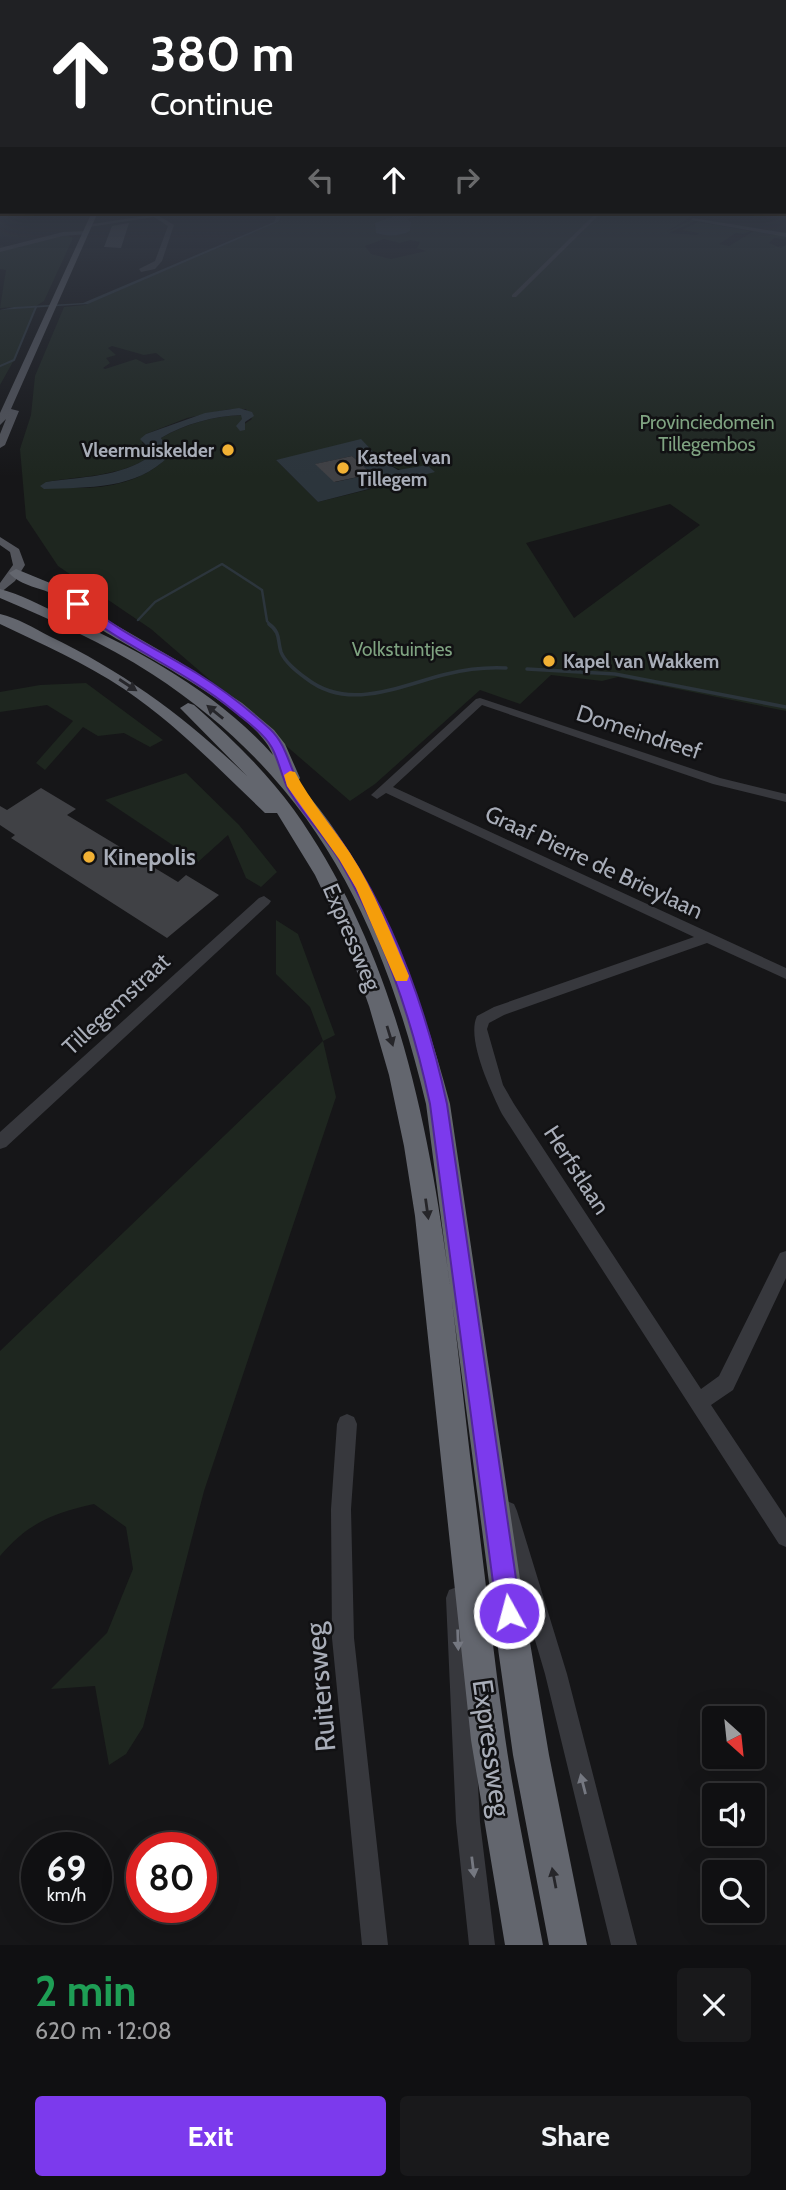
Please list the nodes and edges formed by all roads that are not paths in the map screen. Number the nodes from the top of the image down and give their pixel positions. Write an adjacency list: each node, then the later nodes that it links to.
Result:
1 (59, 295): 2 (main road)
2 (19, 384): 3 (main road); 4 (main road)
3 (0, 422)
4 (0, 445)
5 (0, 540): 6 (main road)
6 (16, 573): 7 (main road); 11 (highway)
7 (1, 589): 11 (highway, Expressweg, one-way to 7)
8 (0, 605): 13 (highway, Expressweg)
9 (0, 618): 13 (highway, one-way to 13)
10 (480, 701): 12 (street, Domeindreef); 15 (street, Graaf Pierre de Brieylaan)
11 (294, 786): 22 (highway, Expressweg)
12 (786, 798)
13 (296, 826): 21 (highway, Expressweg, one-way to 21)
14 (264, 901): 17 (street, Tillegemstraat)
15 (707, 938): 16 (street, Graaf Pierre de Brieylaan); 19 (street, Herfstlaan)
16 (786, 974)
17 (0, 1142)
18 (786, 1259): 19 (street)
19 (699, 1402): 23 (street, Herfstlaan)
20 (347, 1423): 24 (street, Ruitersweg)
21 (452, 1425): 25 (street, Expressweg, one-way to 25); 26 (highway, Expressweg)
22 (489, 1455): 27 (highway, Expressweg, one-way to 22); 28 (street, Expressweg, one-way to 22)
23 (786, 1537)
24 (375, 1945)
25 (482, 1945)
26 (524, 1945)
27 (568, 1945)
28 (624, 1945)

